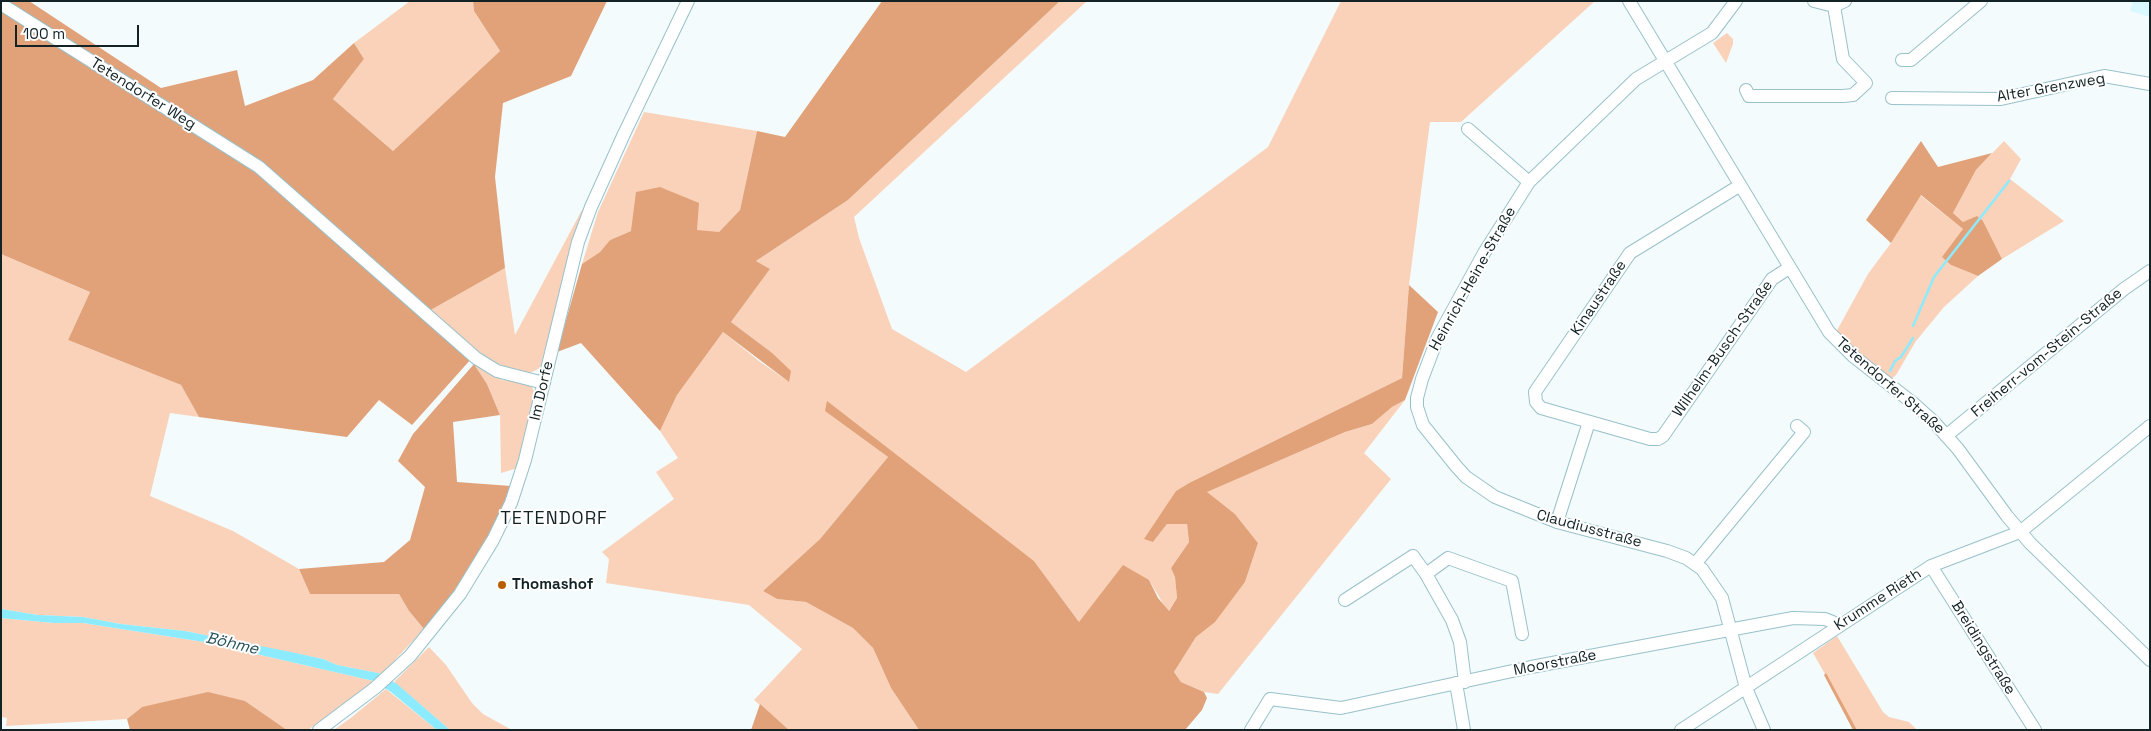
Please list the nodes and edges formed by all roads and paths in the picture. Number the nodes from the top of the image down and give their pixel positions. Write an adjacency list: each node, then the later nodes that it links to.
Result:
1 (688, 1): 19 (street, Im Dorfe)
2 (1629, 1): 9 (street, Tetendorfer Straße)
3 (1736, 1): 9 (street, Heinrich-Heine-Straße)
4 (1814, 1): 7 (street)
5 (1981, 1): 8 (street)
6 (1, 4): 19 (street, Tetendorfer Weg)
7 (1840, 4): 11 (street)
8 (1902, 60)
9 (1665, 62): 14 (street, Heinrich-Heine-Straße); 15 (street, Tetendorfer Straße)
10 (2150, 84): 12 (street, Alter Grenzweg)
11 (1746, 90)
12 (1892, 98)
13 (1468, 129): 14 (street)
14 (1529, 182): 18 (street, Heinrich-Heine-Straße)
15 (1739, 186): 16 (street, Tetendorfer Straße); 20 (street, Kinaustraße)
16 (1789, 268): 20 (street, Wilhelm-Busch-Straße); 23 (street, Tetendorfer Straße)
17 (2150, 271): 23 (street, Freiherr-vom-Stein-Straße)
18 (1422, 378): 24 (street, Claudiusstraße)
19 (544, 383): 36 (street, Im Dorfe)
20 (1590, 422): 24 (street)
21 (1797, 426): 26 (street)
22 (2150, 426): 25 (street, Krumme Rieth)
23 (1946, 436): 25 (street, Tetendorfer Straße)
24 (1557, 522): 26 (street, Claudiusstraße)
25 (2020, 532): 27 (street, Krumme Rieth); 33 (street, Tetendorfer Straße)
26 (1695, 564): 31 (street, Claudiusstraße)
27 (1931, 566): 30 (street, Krumme Rieth); 41 (street, Breidingstraße)
28 (1426, 574): 29 (street); 32 (street); 34 (street)
29 (1345, 600)
30 (1840, 625): 31 (street, Moorstraße); 35 (street, Krumme Rieth)
31 (1732, 630): 34 (street, Moorstraße); 35 (street, Claudiusstraße)
32 (1522, 634)
33 (2150, 660)
34 (1461, 682): 37 (street, Moorstraße); 38 (street)
35 (1746, 688): 39 (street, Krumme Rieth); 40 (street, Claudiusstraße)
36 (319, 730)
37 (1251, 730)
38 (1464, 730)
39 (1681, 730)
40 (1764, 730)
41 (2035, 730)

